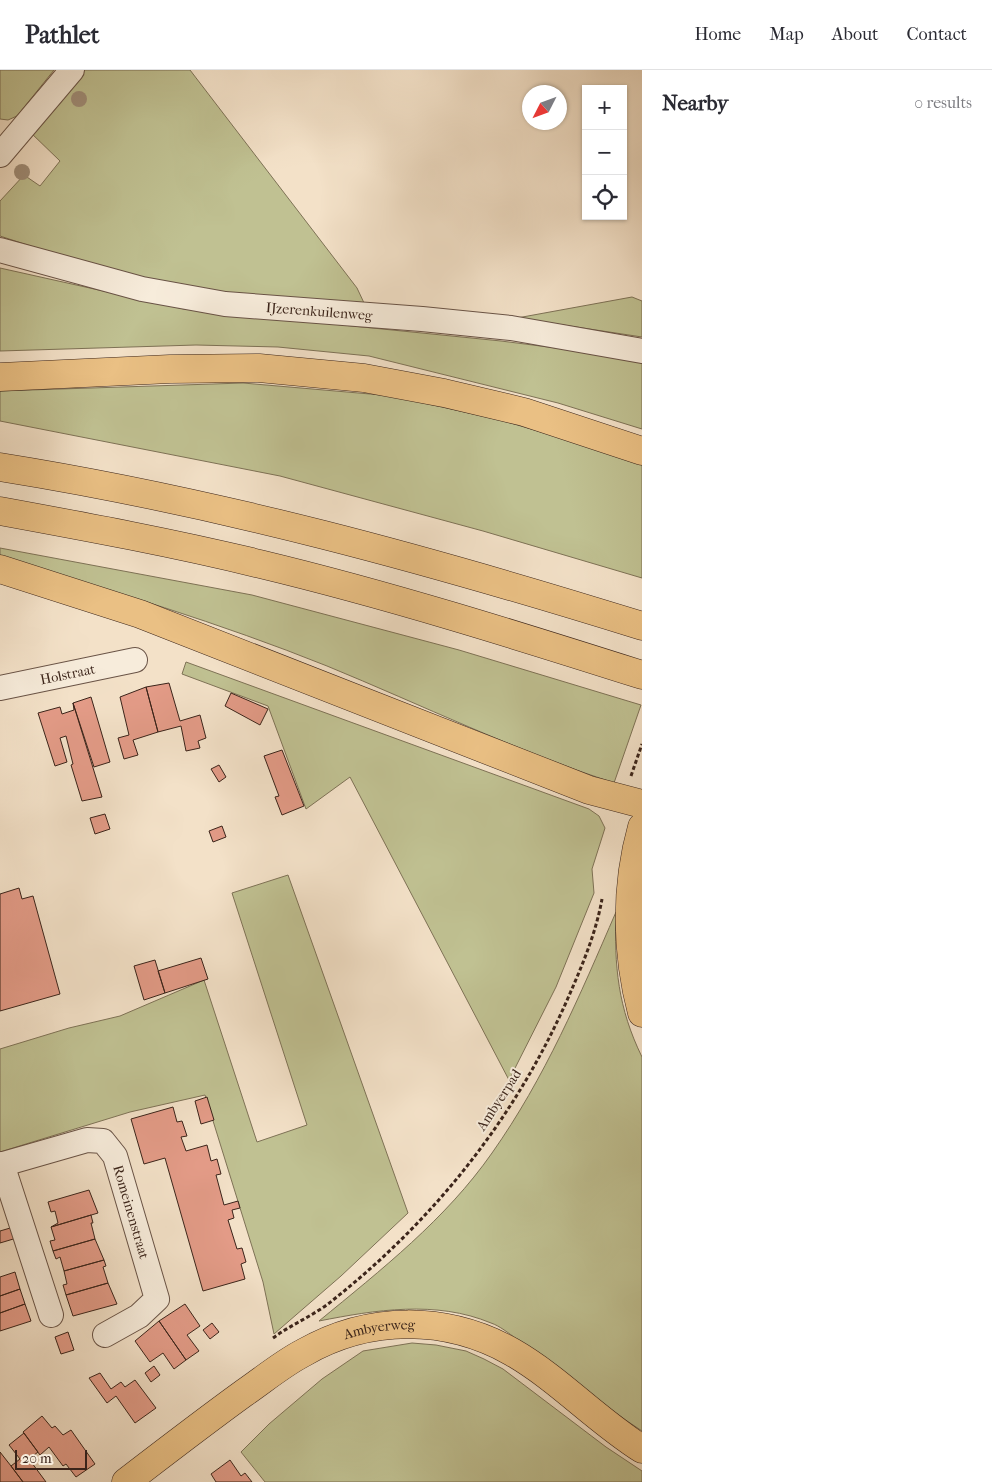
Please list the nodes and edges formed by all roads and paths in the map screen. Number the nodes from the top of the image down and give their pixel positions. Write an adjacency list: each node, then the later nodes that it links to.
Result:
1 (72, 70): 2 (street)
2 (8, 130): 3 (street)
3 (0, 155)
4 (0, 250): 5 (street, IJzerenkuilenweg)
5 (642, 351)
6 (0, 377): 7 (main road)
7 (642, 451)
8 (0, 466): 11 (main road)
9 (0, 511): 13 (main road)
10 (0, 569): 16 (main road)
11 (642, 626)
12 (135, 660): 14 (street, Holstraat)
13 (642, 675)
14 (0, 688)
15 (642, 744): 16 (path)
16 (633, 802)
17 (642, 827): 19 (main road)
18 (603, 894): 23 (path, Ambyerpad)
19 (642, 1013)
20 (1, 1165): 21 (street); 22 (street, Romeinenstraat)
21 (51, 1315)
22 (105, 1335)
23 (275, 1336)
24 (642, 1449): 25 (main road, Ambyerweg)
25 (126, 1482)

